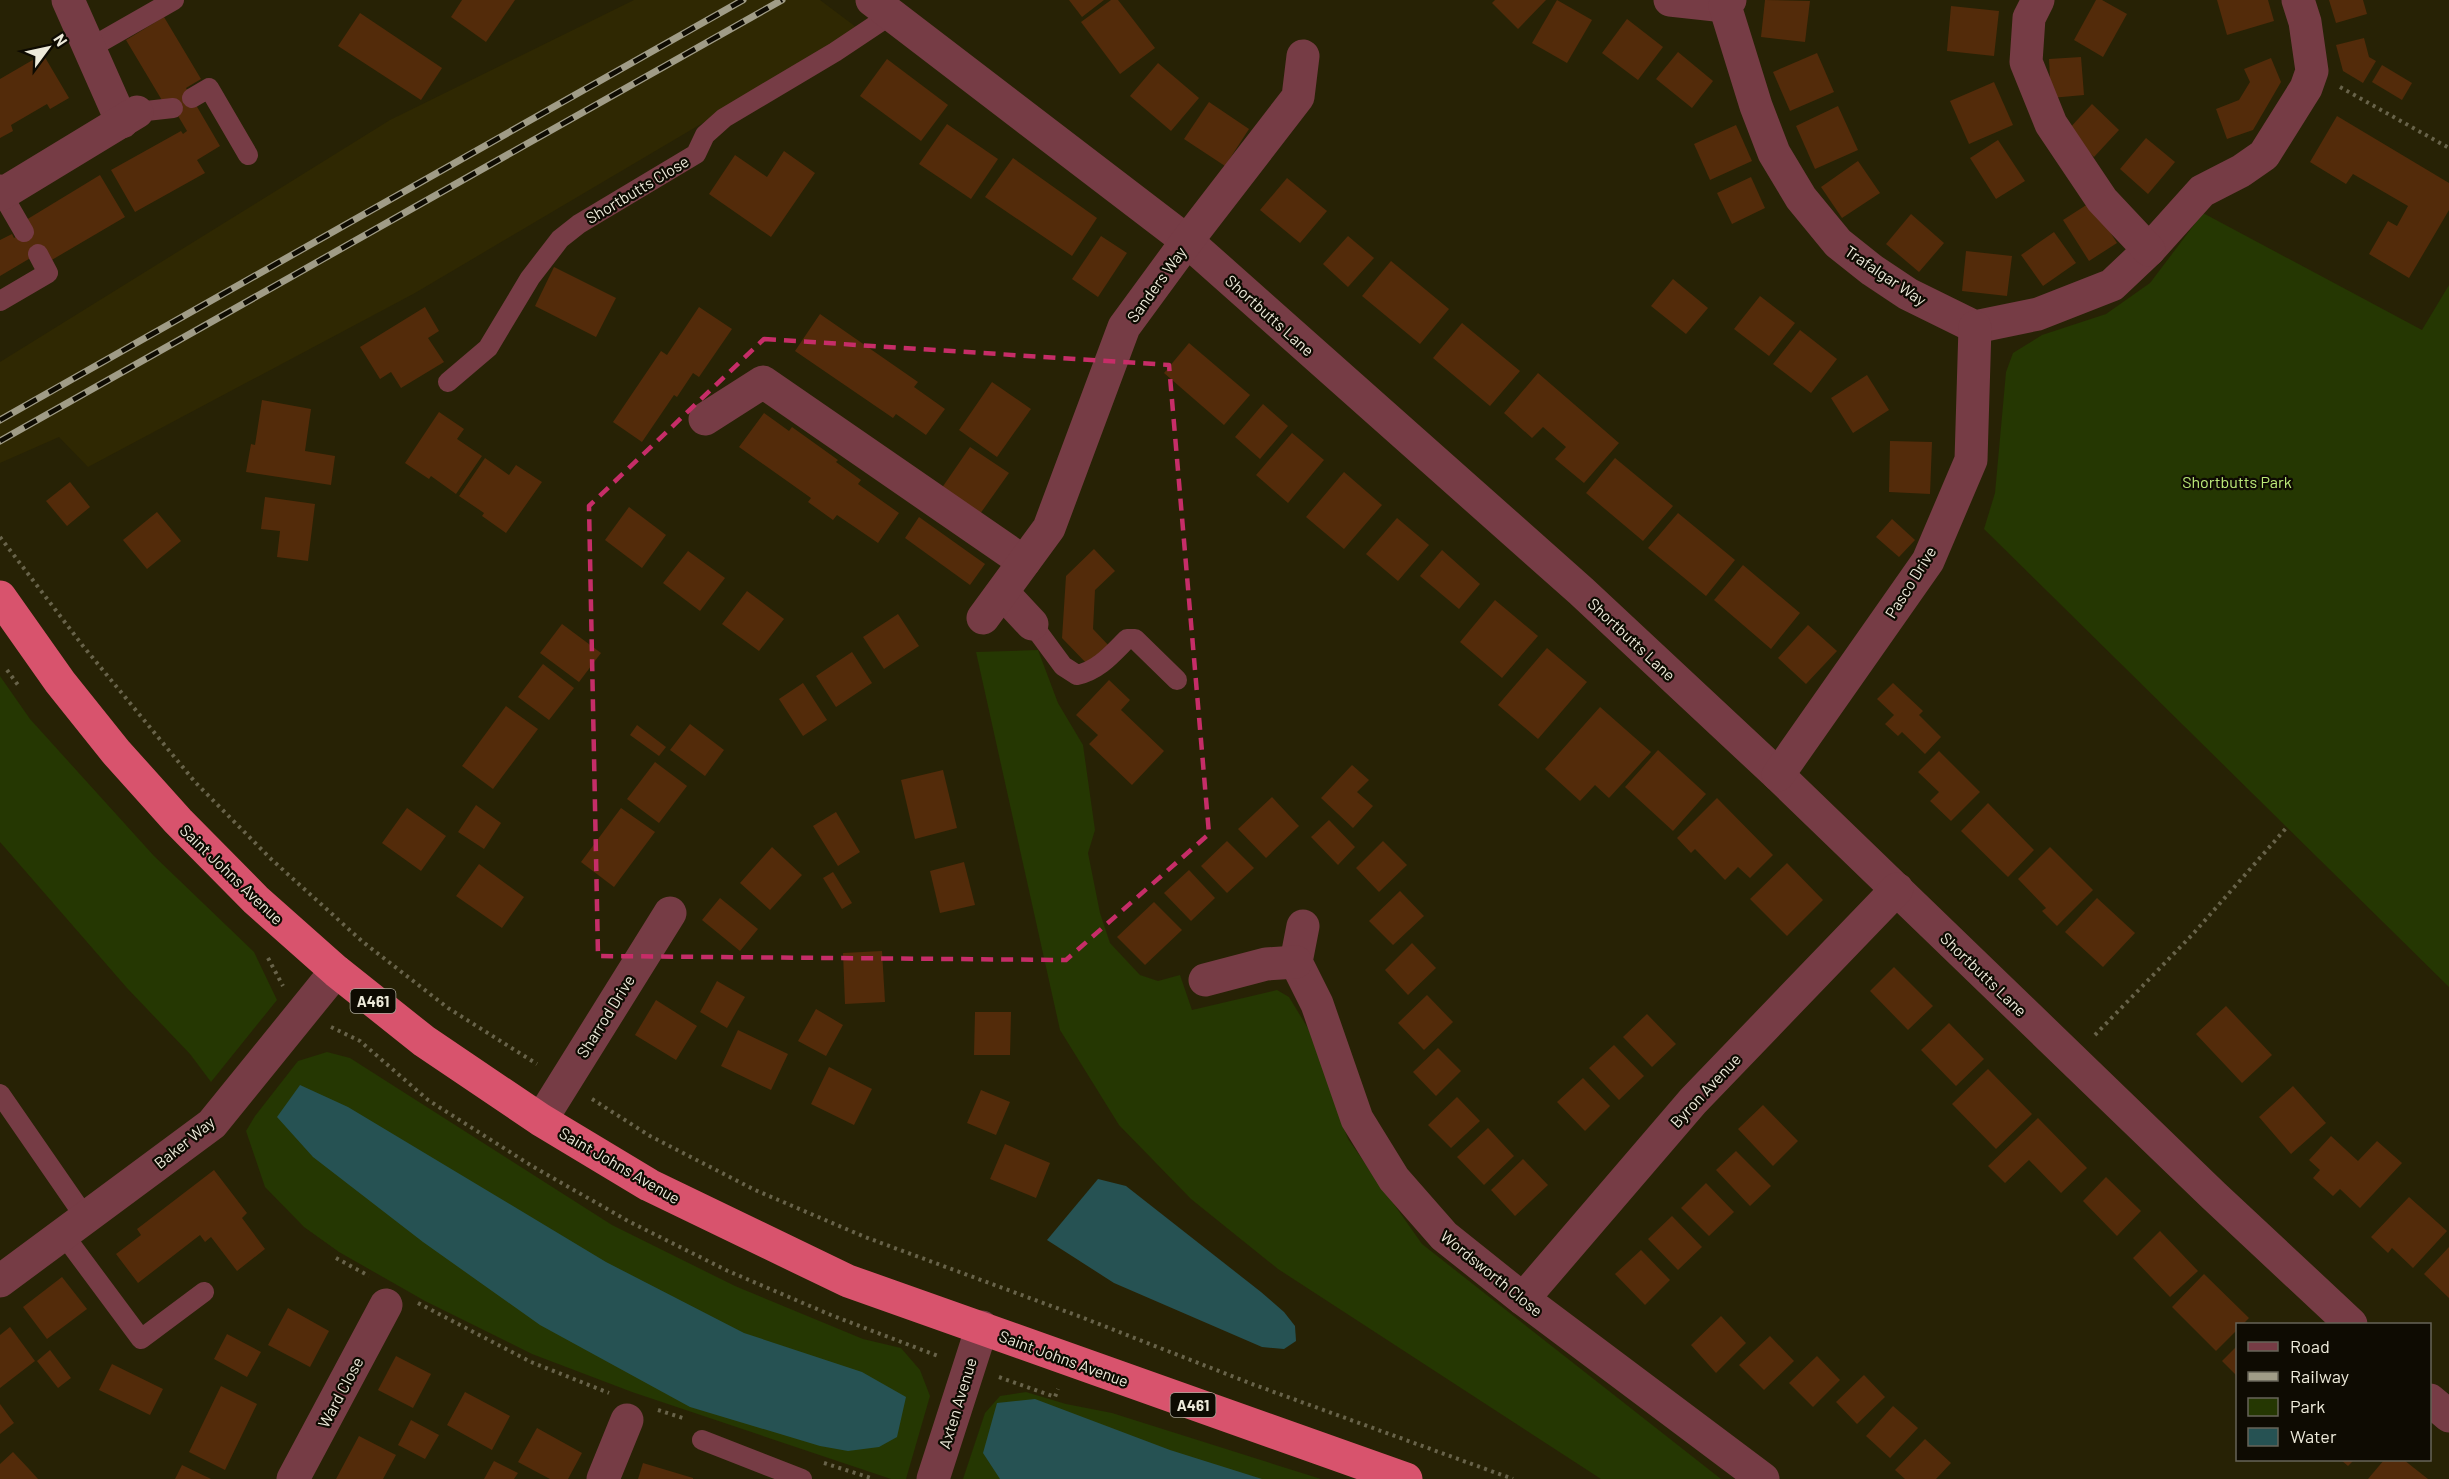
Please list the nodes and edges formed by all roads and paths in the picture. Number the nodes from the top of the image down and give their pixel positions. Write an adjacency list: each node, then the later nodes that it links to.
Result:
1 (68, 0): 8 (street)
2 (174, 0): 8 (lane)
3 (1670, 0): 6 (street)
4 (2038, 0): 19 (street)
5 (2298, 0): 10 (street)
6 (1728, 3): 22 (street, Trafalgar Way)
7 (882, 7): 18 (street, Shortbutts Lane); 23 (lane, Shortbutts Close)
8 (90, 48): 13 (street)
9 (1303, 56): 18 (street, Sanders Way)
10 (2312, 71): 14 (path); 19 (street)
11 (192, 98): 15 (lane)
12 (173, 108): 13 (lane)
13 (129, 117): 16 (street)
14 (2449, 148)
15 (248, 155)
16 (1, 193): 17 (lane)
17 (24, 232)
18 (1187, 241): 26 (street, Sanders Way); 32 (street, Shortbutts Lane)
19 (2149, 250): 22 (street)
20 (38, 254): 21 (lane)
21 (0, 301)
22 (1975, 327): 32 (street, Pasco Drive)
23 (448, 382)
24 (705, 419): 26 (street)
25 (0, 537): 41 (path)
26 (1024, 562): 27 (street, Sanders Way)
27 (1003, 593): 29 (street, Sanders Way); 30 (street)
28 (0, 597): 38 (highway, Saint Johns Avenue / A461)
29 (983, 618)
30 (1032, 624): 31 (lane)
31 (1177, 680)
32 (1778, 775): 34 (street, Shortbutts Lane)
33 (2288, 826): 40 (path)
34 (1897, 889): 40 (street, Shortbutts Lane); 49 (street, Byron Avenue)
35 (670, 913): 41 (street, Sharrod Drive)
36 (1303, 926): 37 (street)
37 (1296, 962): 39 (street); 49 (street, Wordsworth Close)
38 (336, 971): 43 (highway, Saint Johns Avenue / A461); 44 (street, Baker Way)
39 (1205, 980)
40 (2072, 1059): 50 (street, Shortbutts Lane)
41 (564, 1082): 43 (street, Sharrod Drive); 64 (path)
42 (0, 1094): 44 (lane)
43 (541, 1120): 51 (highway, Saint Johns Avenue / A461)
44 (74, 1226): 46 (street, Baker Way); 47 (lane)
45 (336, 1258): 48 (path)
46 (0, 1281)
47 (204, 1292)
48 (392, 1295): 53 (path); 59 (street, Ward Close)
49 (1523, 1299): 65 (street, Wordsworth Close)
50 (2350, 1323)
51 (982, 1327): 58 (street, Axten Avenue); 63 (highway, Saint Johns Avenue / A461)
52 (2431, 1401): 54 (street)
53 (630, 1407): 55 (path); 60 (street)
54 (2449, 1416)
55 (692, 1421)
56 (702, 1440): 61 (lane)
57 (820, 1462): 62 (path)
58 (935, 1474)
59 (293, 1479)
60 (603, 1479)
61 (802, 1479)
62 (874, 1479)
63 (1406, 1479)
64 (1513, 1479)
65 (1763, 1479)

